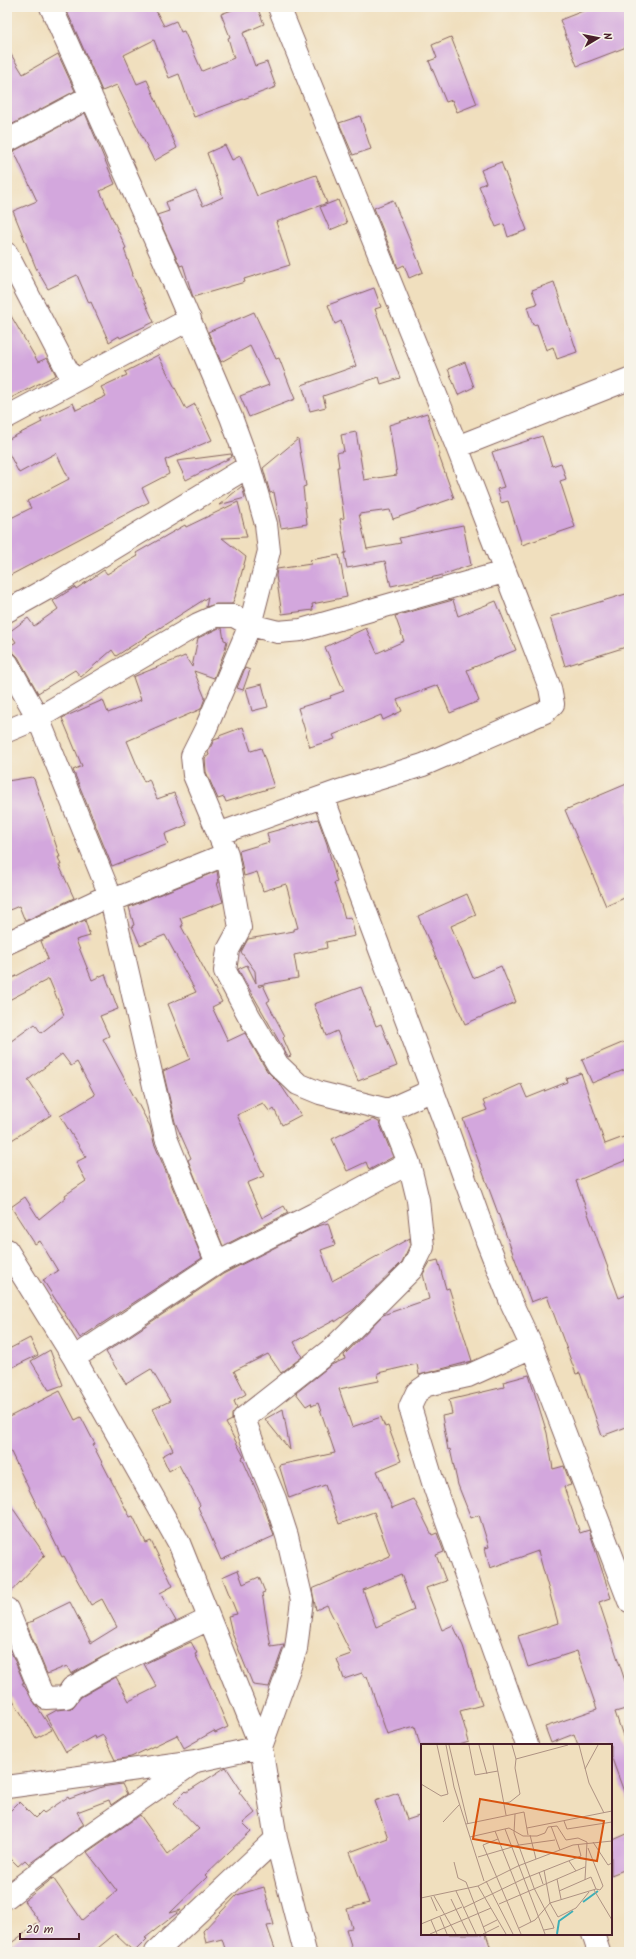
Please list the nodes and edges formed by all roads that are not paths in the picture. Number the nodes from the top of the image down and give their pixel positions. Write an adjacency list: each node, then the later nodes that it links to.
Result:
1 (51, 7): 3 (street)
2 (279, 7): 10 (street)
3 (91, 96): 4 (street); 6 (street)
4 (7, 141)
5 (7, 254): 8 (street)
6 (190, 319): 8 (street); 11 (street)
7 (629, 379): 10 (street)
8 (73, 381): 9 (street)
9 (7, 417)
10 (457, 447): 12 (street)
11 (249, 466): 13 (street); 14 (street)
12 (504, 572): 14 (street); 18 (street)
13 (7, 611)
14 (250, 625): 16 (street); 19 (street)
15 (7, 663): 16 (street)
16 (38, 718): 17 (street); 21 (street)
17 (7, 731)
18 (323, 797): 19 (street); 23 (street)
19 (218, 834): 20 (street)
20 (227, 854): 21 (street); 24 (street)
21 (110, 895): 22 (street); 27 (street)
22 (7, 943)
23 (433, 1090): 24 (street); 28 (street)
24 (388, 1110): 25 (street)
25 (409, 1163): 27 (street); 34 (street)
26 (7, 1250): 29 (street)
27 (216, 1263): 29 (street)
28 (532, 1347): 30 (street); 33 (street)
29 (74, 1358): 32 (street)
30 (629, 1602)
31 (7, 1609): 32 (street)
32 (209, 1619): 34 (street)
33 (527, 1744)
34 (261, 1747): 35 (street); 37 (street)
35 (196, 1761): 36 (street); 38 (street)
36 (7, 1787)
37 (276, 1839): 40 (street); 41 (street)
38 (7, 1897)
39 (593, 1935): 42 (street)
40 (156, 1952)
41 (305, 1952)
42 (599, 1952)

